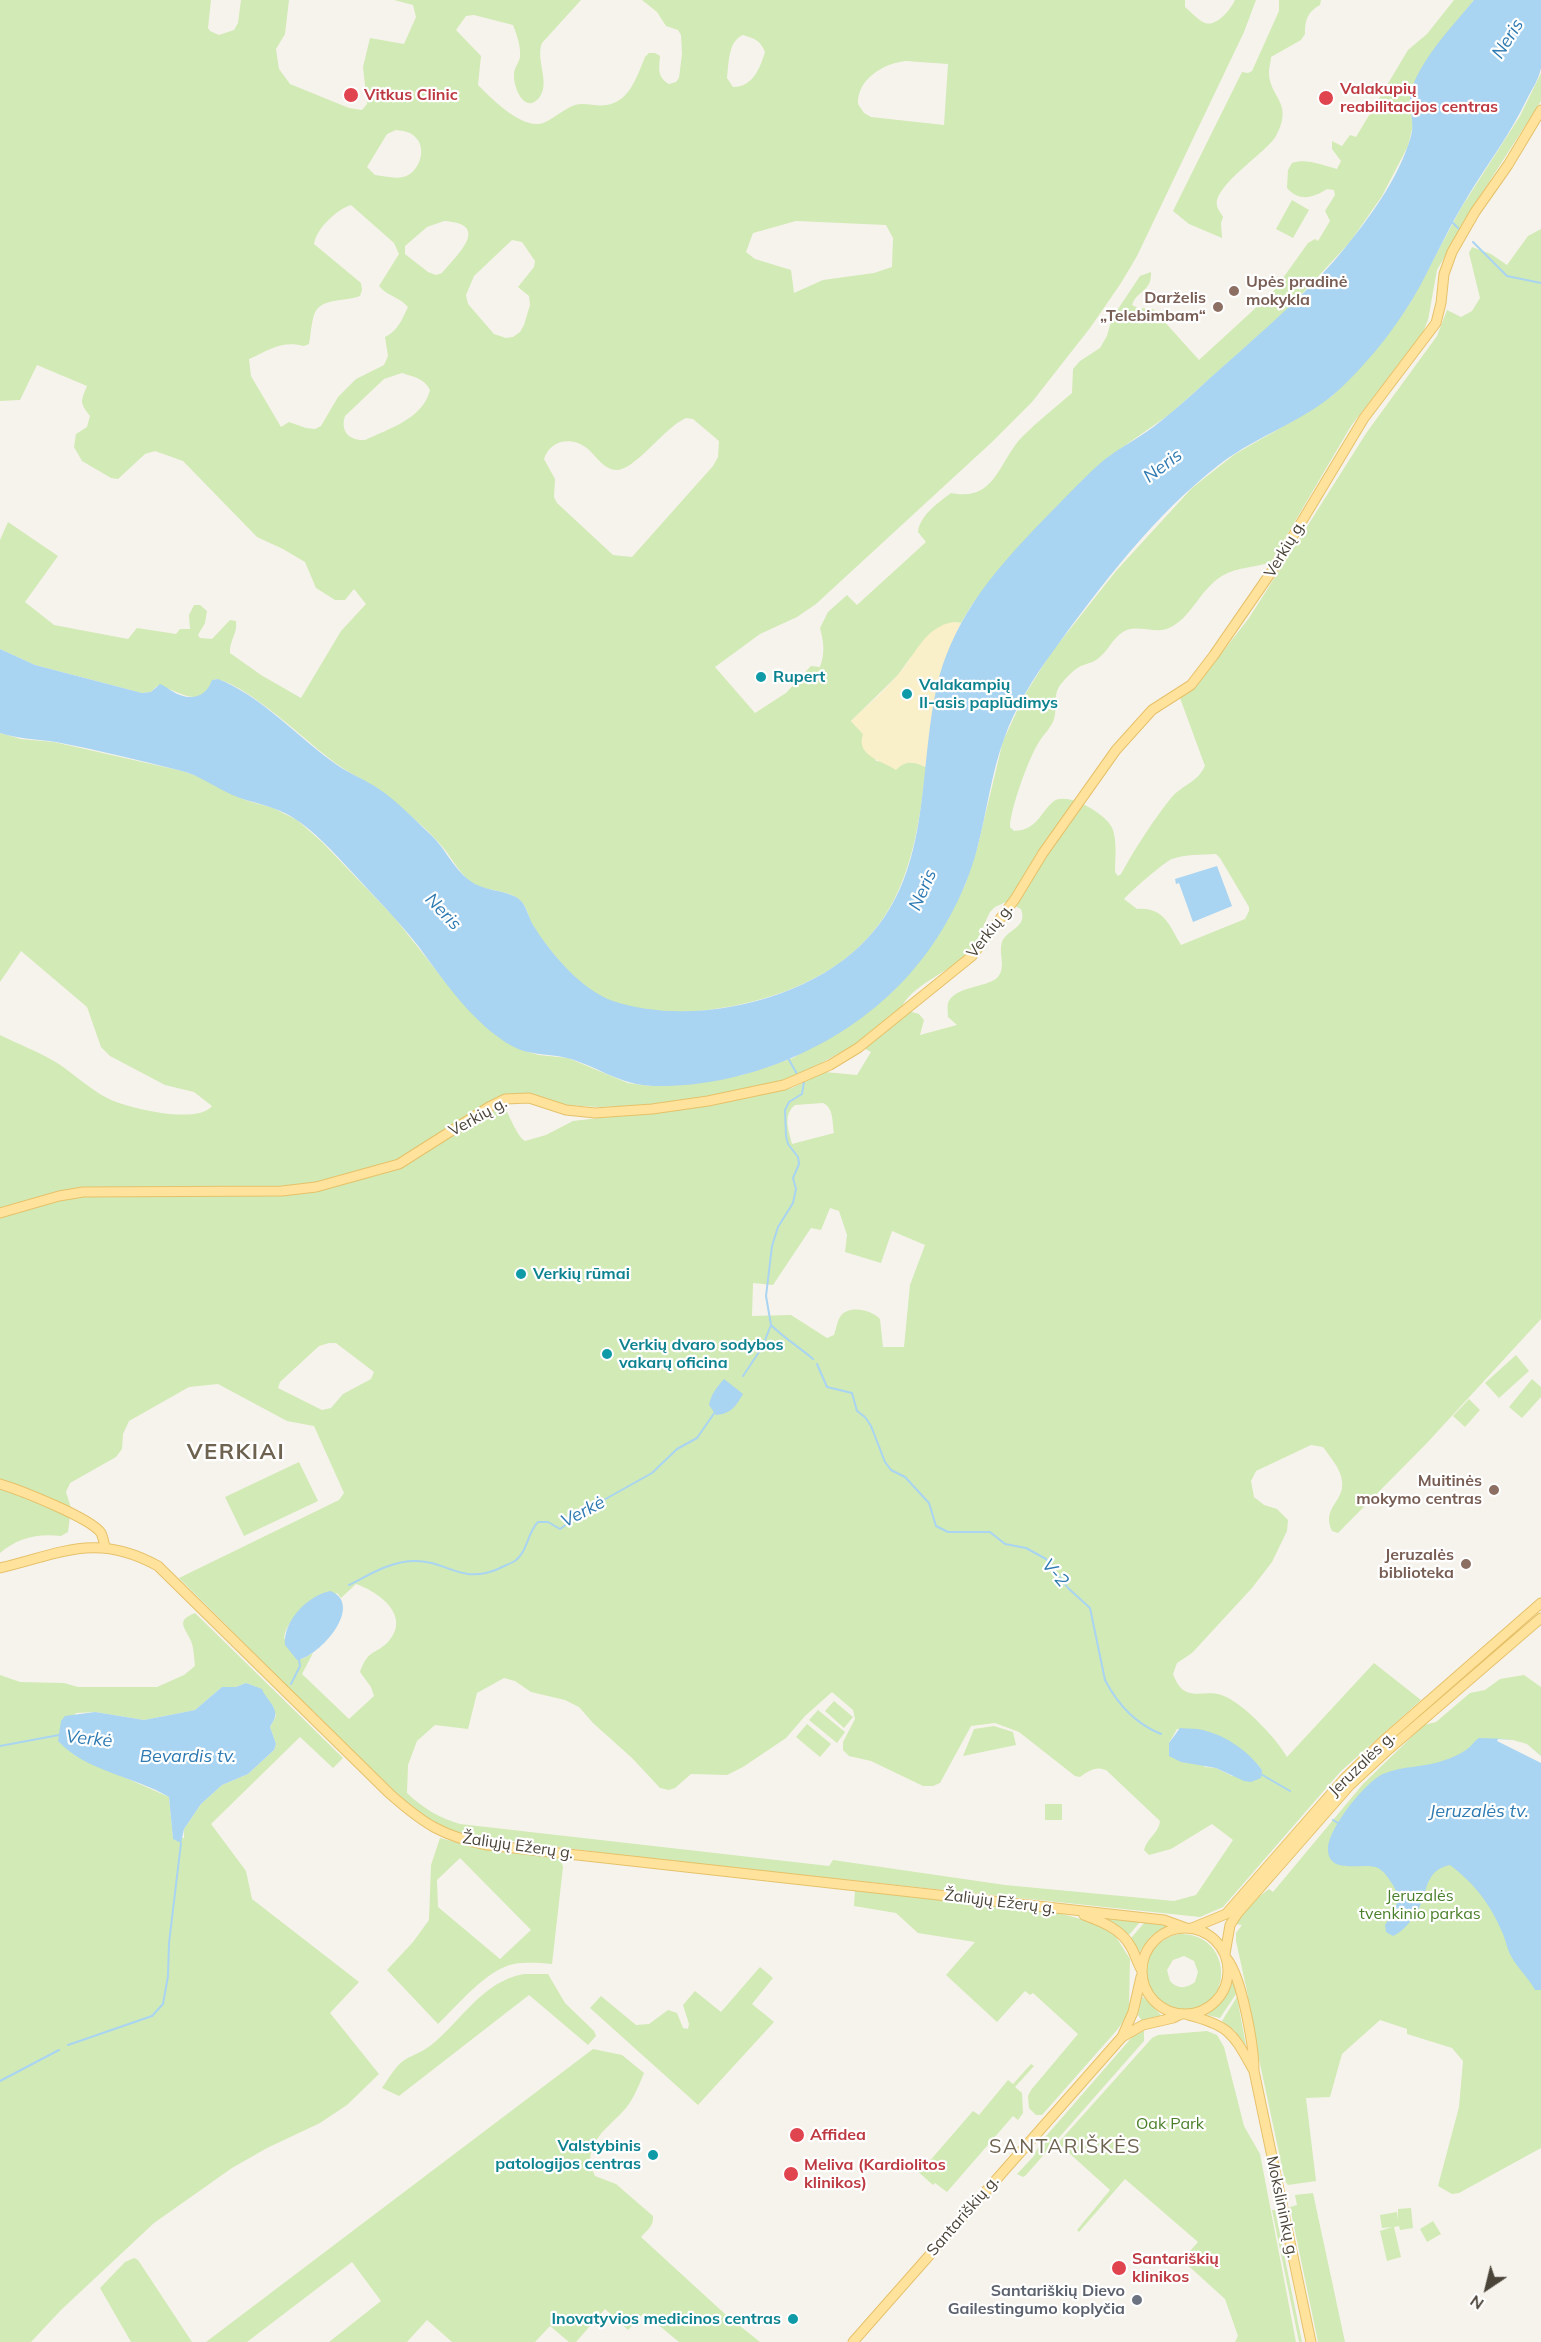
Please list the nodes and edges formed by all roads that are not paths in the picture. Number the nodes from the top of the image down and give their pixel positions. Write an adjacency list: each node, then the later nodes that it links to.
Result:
1 (1541, 110): 2 (main road, Verkių g.)
2 (0, 1213)
3 (0, 1485): 4 (main road)
4 (105, 1547): 5 (main road, Žaliųjų Ežerų g.); 8 (main road, Žaliųjų Ežerų g.)
5 (0, 1568)
6 (1541, 1603): 9 (main road, Jeruzalės g.)
7 (1541, 1618): 10 (main road, Jeruzalės g.)
8 (1074, 1911): 9 (main road, Žaliųjų Ežerų g.); 11 (main road, Žaliųjų Ežerų g.)
9 (1189, 1928): 10 (main road); 11 (main road)
10 (1226, 1957): 12 (main road); 14 (main road, Mokslininkų g.)
11 (1141, 1974): 12 (main road); 13 (main road, Santariškių g.)
12 (1183, 2014): 13 (main road, Santariškių g.); 14 (main road, Mokslininkų g.)
13 (1122, 2037): 15 (main road, Santariškių g.)
14 (1254, 2071): 16 (main road, Mokslininkų g.)
15 (853, 2342)
16 (1311, 2342)

